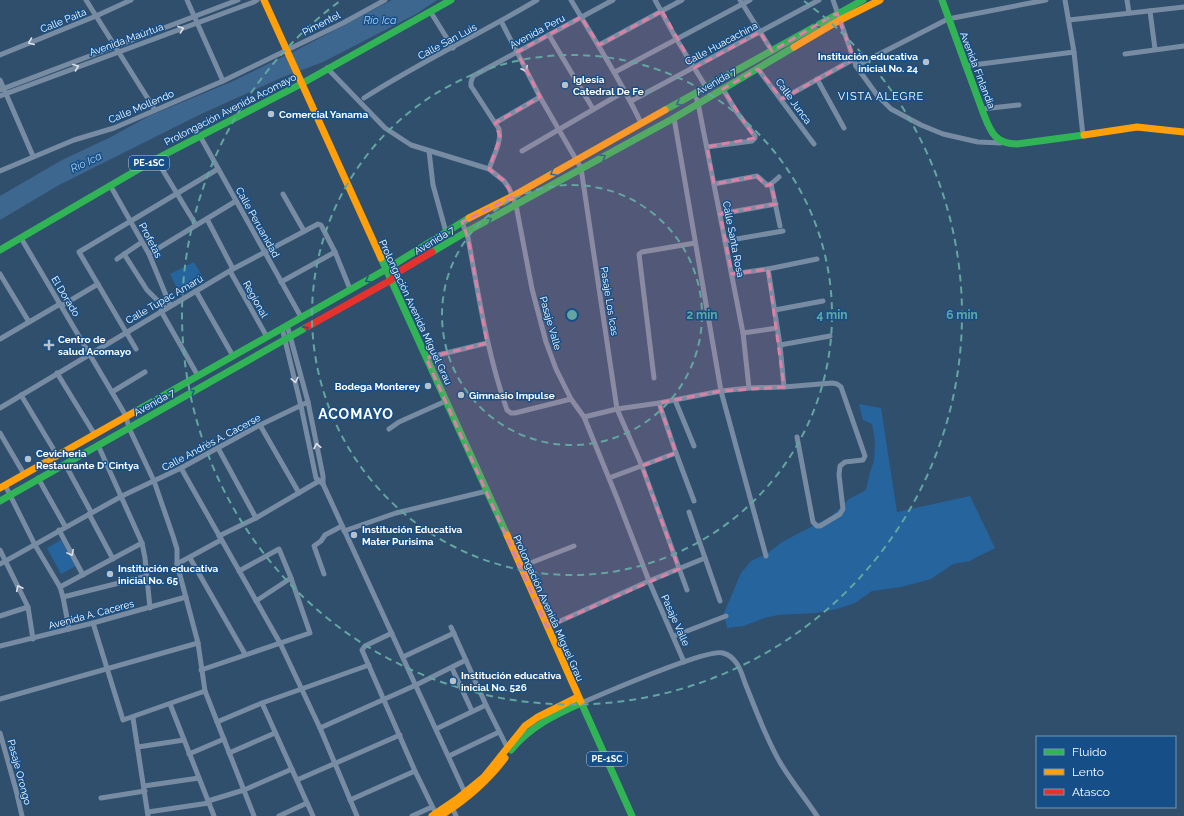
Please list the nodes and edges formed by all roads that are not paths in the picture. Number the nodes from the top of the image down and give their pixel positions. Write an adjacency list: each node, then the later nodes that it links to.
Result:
1 (86, 0): 30 (street)
2 (131, 0): 30 (street, Calle Paita)
3 (187, 0): 31 (street)
4 (238, 0): 31 (street, Avenida Maúrtua)
5 (258, 0): 37 (street, Avenida Maúrtua)
6 (264, 0): 48 (street, Prolongación Avenida Miguel Grau)
7 (385, 0): 23 (street, Pimentel)
8 (451, 0): 27 (street, Prolongación Avenida Acomayo)
9 (537, 0): 36 (street, Calle San Luis)
10 (571, 0): 33 (street)
11 (613, 0): 33 (street, Avenida Peru)
12 (656, 0): 28 (street)
13 (682, 0): 28 (street)
14 (750, 0): 24 (street)
15 (820, 0): 38 (street, Calle Huacachina)
16 (833, 0): 32 (street)
17 (863, 0): 32 (street, Avenida 7)
18 (880, 0): 32 (street, Avenida 7)
19 (942, 0): 34 (street, Avenida Finlandia)
20 (1046, 0): 34 (street)
21 (1065, 0): 35 (street)
22 (1127, 0): 29 (street)
23 (378, 2): 48 (street, Pimentel)
24 (742, 2): 38 (street); 40 (street)
25 (1184, 7): 26 (street)
26 (1150, 11): 29 (street); 45 (street)
27 (430, 12): 44 (street); 56 (street, Prolongación Avenida Acomayo)
28 (662, 12): 40 (street); 41 (street)
29 (1129, 13): 35 (street)
30 (96, 16): 42 (street); 52 (street, Calle Paita, one-way to 52)
31 (194, 16): 37 (street); 42 (street, Avenida Maúrtua)
32 (838, 17): 46 (street, Avenida 7, one-way to 46); 53 (street); 58 (street, Avenida 7)
33 (581, 18): 39 (street, Avenida Peru); 41 (street)
34 (948, 18): 54 (street); 55 (street, Avenida Finlandia)
35 (1069, 20): 50 (street)
36 (501, 21): 44 (street, Calle San Luis); 49 (street, Pasaje Los Icas)
37 (198, 23): 47 (street, Avenida Maúrtua, one-way to 37); 62 (street)
38 (760, 32): 46 (street); 57 (street, Calle Huacachina)
39 (549, 35): 49 (street, Avenida Peru); 77 (street)
40 (677, 40): 57 (street); 59 (street)
41 (599, 45): 59 (street)
42 (114, 46): 47 (street); 65 (street, Avenida Maúrtua)
43 (1184, 46): 45 (street)
44 (453, 48): 71 (street, Calle San Luis)
45 (1155, 49): 51 (street)
46 (772, 51): 64 (street, Avenida 7)
47 (118, 52): 68 (street, Avenida Maúrtua, one-way to 47); 79 (street)
48 (287, 52): 62 (street, Calle Mollendo); 63 (street, Prolongación Avenida Miguel Grau)
49 (517, 52): 72 (street, Pasaje Los Icas, one-way to 72); 81 (street, Avenida Peru)
50 (1074, 52): 55 (street); 87 (street)
51 (1125, 54)
52 (0, 55)
53 (854, 59): 54 (street); 60 (street)
54 (856, 66): 88 (street)
55 (965, 66): 78 (street, Avenida Finlandia)
56 (327, 68): 63 (street, Prolongación Avenida Acomayo); 92 (street, Pasaje Valle)
57 (694, 68): 64 (street); 74 (street, Calle Huacachina)
58 (758, 69): 66 (street, Avenida 7); 73 (street, Calle Junca)
59 (615, 72): 67 (street)
60 (817, 79): 73 (street); 83 (street)
61 (0, 80): 65 (street)
62 (223, 81): 79 (street, Calle Mollendo)
63 (301, 84): 86 (street, Prolongación Avenida Acomayo / PE-1SC); 131 (street, Prolongación Avenida Miguel Grau / PE-1SC)
64 (706, 87): 69 (street, Avenida 7)
65 (2, 89): 68 (street)
66 (723, 89): 75 (street, Avenida 7); 90 (street)
67 (625, 91): 74 (street); 77 (street)
68 (6, 94): 70 (street, Avenida Maúrtua); 93 (street)
69 (695, 94): 75 (street, Calle Santa Rosa); 82 (street, Avenida 7, one-way to 82)
70 (0, 96)
71 (364, 98)
72 (540, 98): 81 (street); 84 (street, Pasaje Los Icas)
73 (782, 99): 89 (street, Calle Junca)
74 (631, 101): 82 (street)
75 (698, 103): 80 (street, Avenida 7); 90 (street, Calle Santa Rosa)
76 (1019, 105): 78 (street)
77 (593, 109): 84 (street)
78 (982, 109): 88 (street, Avenida Finlandia)
79 (154, 110): 93 (street, Calle Mollendo)
80 (674, 118): 96 (street, Avenida 7, one-way to 80); 121 (street)
81 (495, 123): 98 (street)
82 (641, 123): 95 (street, Avenida 7)
83 (844, 128)
84 (559, 130): 91 (street); 95 (street, Pasaje Los Icas)
85 (1184, 132): 87 (street)
86 (200, 136): 94 (street, Prolongación Avenida Acomayo / PE-1SC); 97 (street, Calle Peruanidad)
87 (1083, 136): 88 (street)
88 (1001, 143)
89 (814, 144)
90 (707, 147): 101 (street, Calle Santa Rosa)
91 (522, 150)
92 (429, 151): 98 (street, Pasaje Valle); 116 (street)
93 (33, 156): 99 (street, Calle Mollendo)
94 (156, 159): 103 (street, Prolongación Avenida Acomayo / PE-1SC); 104 (street)
95 (576, 159): 96 (street, Pasaje Los Icas); 106 (street, Avenida 7, one-way to 106)
96 (581, 168): 109 (street, Avenida 7); 175 (street, Pasaje Los Icas)
97 (218, 169): 104 (street); 107 (street, Calle Peruanidad)
98 (489, 169): 106 (street, Pasaje Valle)
99 (0, 171)
100 (780, 177): 102 (street)
101 (714, 184): 102 (street); 110 (street, Calle Santa Rosa)
102 (771, 184): 108 (street)
103 (110, 185): 112 (street, Profetas); 118 (street, Prolongación Avenida Acomayo / PE-1SC)
104 (177, 193): 112 (street); 114 (street)
105 (283, 194): 115 (street)
106 (513, 196): 109 (street, Pasaje Valle); 113 (street, Avenida 7)
107 (236, 201): 111 (street); 123 (street, Calle Peruanidad)
108 (776, 204): 110 (street); 119 (street)
109 (516, 205): 117 (street, Avenida 7, one-way to 109); 168 (street, Pasaje Valle)
110 (720, 214): 119 (street, Calle Santa Rosa)
111 (207, 218): 114 (street); 130 (street, Regional)
112 (131, 222): 120 (street, Profetas); 136 (street)
113 (462, 222): 116 (street, Avenida 7); 117 (street)
114 (196, 225): 126 (street)
115 (304, 231): 123 (street, Calle Tupac Amarú); 124 (street, Calle Tupac Amarú)
116 (446, 232): 131 (street, Avenida 7)
117 (466, 232): 134 (street, Avenida 7); 153 (street)
118 (20, 238): 122 (street, Prolongación Avenida Acomayo / PE-1SC); 140 (street, El Dorado)
119 (725, 241): 133 (street, Calle Santa Rosa)
120 (142, 242): 125 (street); 126 (street, Profetas)
121 (695, 243): 162 (street); 165 (street)
122 (0, 250)
123 (265, 252): 130 (street, Calle Tupac Amarú); 135 (street, Calle Peruanidad)
124 (335, 252): 135 (street); 137 (street)
125 (124, 254): 127 (street); 141 (street)
126 (149, 254): 141 (street, Profetas)
127 (117, 258)
128 (816, 260): 129 (street)
129 (768, 269): 133 (street); 142 (street)
130 (232, 270): 138 (street, Calle Tupac Amarú); 150 (street, Regional)
131 (386, 270): 134 (street, Prolongación Avenida Miguel Grau / PE-1SC); 137 (street, Avenida 7, one-way to 137)
132 (0, 274): 144 (street)
133 (732, 274): 148 (street, Calle Santa Rosa)
134 (391, 280): 152 (street, Avenida 7, one-way to 134); 158 (street, Prolongación Avenida Miguel Grau / PE-1SC)
135 (282, 282): 143 (street, Calle Peruanidad)
136 (98, 284): 140 (street); 147 (street)
137 (350, 289): 143 (street, Avenida 7)
138 (196, 290): 141 (street, Calle Tupac Amarú); 157 (street)
139 (823, 301): 142 (street)
140 (60, 305): 144 (street); 156 (street, El Dorado)
141 (166, 308): 147 (street, Calle Tupac Amarú); 161 (street, Profetas)
142 (775, 310): 146 (street)
143 (301, 317): 145 (street, Avenida 7)
144 (29, 322): 151 (street)
145 (285, 327): 150 (street, Avenida 7); 152 (street)
146 (778, 328): 148 (street); 154 (street)
147 (126, 332): 155 (street); 156 (street, Calle Tupac Amarú)
148 (743, 333): 164 (street, Calle Santa Rosa)
149 (830, 336): 154 (street)
150 (267, 337): 157 (street, Avenida 7)
151 (0, 339)
152 (288, 339): 171 (street); 173 (street, one-way to 173); 179 (street, Avenida 7, one-way to 152)
153 (487, 343): 158 (street); 168 (street)
154 (780, 345): 163 (street)
155 (136, 349)
156 (89, 354): 160 (street, Calle Tupac Amarú); 166 (street, El Dorado)
157 (233, 356): 161 (street, Avenida 7)
158 (426, 358): 170 (street, Prolongación Avenida Miguel Grau / PE-1SC)
159 (145, 372): 166 (street)
160 (57, 373): 167 (street, Calle Tupac Amarú); 182 (street)
161 (198, 376): 176 (street, Avenida 7)
162 (654, 378)
163 (784, 387): 164 (street); 183 (street)
164 (749, 388): 165 (street)
165 (721, 391): 169 (street); 215 (street)
166 (112, 392): 176 (street, El Dorado)
167 (21, 395): 174 (street, Calle Tupac Amarú); 188 (street)
168 (571, 399): 177 (street, Pasaje Valle)
169 (675, 400): 172 (street); 185 (street)
170 (446, 401): 180 (street); 198 (street, Prolongación Avenida Miguel Grau / PE-1SC)
171 (308, 402): 173 (street, Calle Andrés A. Cacerse); 196 (street, one-way to 171)
172 (659, 403): 175 (street); 187 (street)
173 (301, 406): 178 (street, Calle Andrés A. Cacerse); 196 (street)
174 (0, 408)
175 (617, 409): 177 (street); 190 (street, Pasaje Los Icas)
176 (126, 416): 179 (street, El Dorado); 182 (street, Avenida 7)
177 (584, 417): 194 (street, Pasaje Valle)
178 (260, 425): 186 (street, Calle Andrés A. Cacerse); 199 (street)
179 (129, 428): 184 (street, Avenida 7); 195 (street, El Dorado)
180 (389, 429)
181 (0, 433): 192 (street)
182 (95, 435): 188 (street, Avenida 7)
183 (797, 436)
184 (98, 445): 189 (street, Avenida 7); 201 (street)
185 (694, 446)
186 (218, 448): 191 (street, Calle Andrés A. Cacerse); 206 (street)
187 (676, 453): 190 (street); 203 (street)
188 (57, 455): 192 (street, Avenida 7)
189 (65, 464): 193 (street, Avenida 7); 205 (street)
190 (642, 466): 194 (street); 222 (street, Pasaje Los Icas)
191 (181, 468): 195 (street, Calle Andrés A. Cacerse); 210 (street)
192 (24, 474): 197 (street, Avenida 7)
193 (38, 478): 200 (street, Avenida 7); 207 (street)
194 (609, 478): 228 (street, Pasaje Valle)
195 (154, 481): 201 (street, Calle Andrés A. Cacerse); 220 (street, El Dorado)
196 (321, 483): 199 (street); 208 (street)
197 (2, 486): 200 (street)
198 (487, 491): 208 (street); 221 (street, Prolongación Avenida Miguel Grau / PE-1SC)
199 (298, 493): 206 (street)
200 (10, 496): 202 (street, Avenida 7); 212 (street)
201 (122, 496): 205 (street, Calle Andrés A. Cacerse); 211 (street)
202 (0, 501)
203 (694, 502)
204 (689, 512): 217 (street)
205 (90, 513): 207 (street, Calle Andrés A. Cacerse); 218 (street)
206 (256, 518): 210 (street)
207 (65, 526): 209 (street, Calle Andrés A. Cacerse)
208 (343, 528): 224 (street); 243 (street)
209 (59, 530): 212 (street, Calle Andrés A. Cacerse); 225 (street, one-way to 225)
210 (220, 538): 216 (street); 223 (street)
211 (142, 543): 218 (street); 226 (street)
212 (35, 545): 219 (street, Calle Andrés A. Cacerse); 229 (street)
213 (574, 546): 221 (street)
214 (0, 550): 219 (street)
215 (766, 556)
216 (190, 558): 220 (street); 250 (street)
217 (705, 558): 222 (street); 234 (street)
218 (113, 559): 225 (street)
219 (3, 562): 235 (street, one-way to 219)
220 (177, 564): 232 (street, El Dorado)
221 (520, 567): 241 (street, Prolongación Avenida Miguel Grau / PE-1SC)
222 (679, 569): 228 (street); 230 (street, Pasaje Los Icas)
223 (239, 571): 227 (street); 233 (street)
224 (324, 574)
225 (83, 575): 229 (street)
226 (147, 576): 231 (street); 236 (street)
227 (291, 578): 233 (street); 248 (street)
228 (648, 581): 241 (street); 245 (street, Pasaje Valle)
229 (60, 587): 231 (street)
230 (687, 590)
231 (63, 597): 242 (street)
232 (186, 598): 236 (street, Avenida A. Caceres); 247 (street, El Dorado)
233 (256, 601): 248 (street)
234 (720, 601)
235 (28, 607): 237 (street); 246 (street)
236 (150, 608): 239 (street, Avenida A. Caceres)
237 (0, 616)
238 (726, 616): 245 (street)
239 (93, 623): 242 (street, Avenida A. Caceres); 256 (street)
240 (451, 627): 244 (street)
241 (547, 627): 263 (street, Prolongación Avenida Miguel Grau / PE-1SC)
242 (69, 629): 246 (street, Avenida A. Caceres)
243 (392, 633): 251 (street); 254 (street)
244 (454, 633): 251 (street); 252 (street)
245 (674, 636): 253 (street, Pasaje Valle)
246 (33, 639): 249 (street, Avenida A. Caceres)
247 (198, 643): 256 (street); 257 (street, El Dorado)
248 (280, 643): 250 (street); 259 (street)
249 (0, 646)
250 (245, 654): 257 (street)
251 (403, 657): 258 (street)
252 (466, 660): 255 (street); 266 (street)
253 (684, 662): 263 (street); 307 (street)
254 (369, 665): 259 (street); 262 (street)
255 (452, 668): 258 (street); 267 (street)
256 (108, 669): 261 (street); 268 (street)
257 (201, 670): 260 (street, El Dorado)
258 (416, 685): 262 (street); 271 (street)
259 (301, 689): 265 (street); 270 (street)
260 (205, 692): 264 (street); 269 (street, El Dorado)
261 (0, 699)
262 (384, 699): 270 (street); 275 (street)
263 (580, 700): 279 (street); 306 (street, PE-1SC)
264 (170, 704): 268 (street); 277 (street)
265 (262, 704): 269 (street); 272 (street)
266 (486, 705): 267 (street); 273 (street)
267 (472, 711): 271 (street)
268 (133, 718): 278 (street)
269 (217, 722): 276 (street, El Dorado)
270 (320, 728): 283 (street)
271 (436, 728): 282 (street)
272 (275, 732): 280 (street); 284 (street)
273 (499, 732): 279 (street); 282 (street)
274 (0, 733): 298 (street, Pasaje Orongo)
275 (400, 735): 283 (street); 285 (street)
276 (224, 739): 280 (street, El Dorado); 281 (street)
277 (184, 740): 278 (street); 281 (street)
278 (138, 747): 288 (street)
279 (509, 750): 290 (street)
280 (229, 753): 289 (street, El Dorado)
281 (189, 754): 286 (street)
282 (449, 756): 290 (street)
283 (334, 764): 287 (street); 292 (street)
284 (292, 769): 287 (street); 289 (street)
285 (415, 771): 292 (street); 297 (street)
286 (199, 778): 288 (street); 293 (street)
287 (298, 780): 294 (street)
288 (144, 789): 291 (street); 296 (street)
289 (244, 790): 293 (street); 300 (street, El Dorado)
290 (466, 795): 295 (street)
291 (101, 798)
292 (350, 800): 303 (street)
293 (208, 802): 296 (street); 299 (street)
294 (307, 802): 301 (street); 302 (street)
295 (452, 806): 297 (street); 305 (street)
296 (148, 814)
297 (435, 814): 304 (street)
298 (22, 816)
299 (214, 816)
300 (254, 816)
301 (279, 816)
302 (313, 816)
303 (357, 816)
304 (412, 816)
305 (456, 816)
306 (632, 816)
307 (817, 816)

